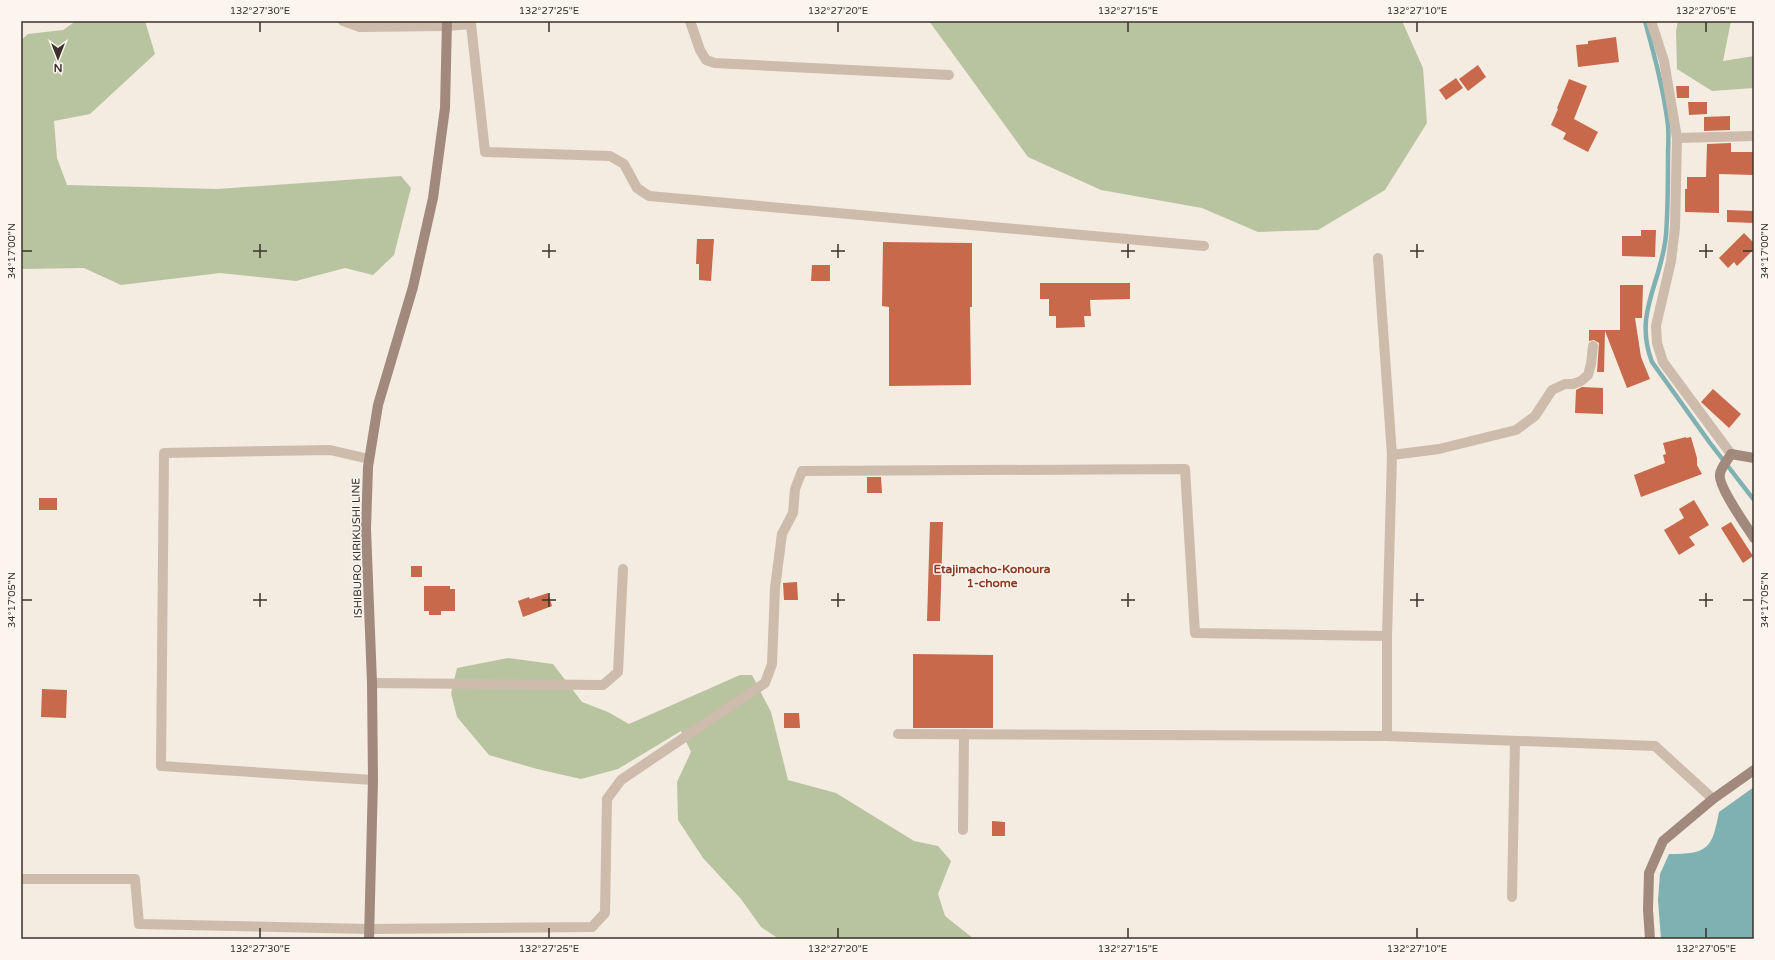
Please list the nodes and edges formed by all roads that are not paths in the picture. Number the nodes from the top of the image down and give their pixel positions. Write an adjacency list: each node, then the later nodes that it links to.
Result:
1 (343, 21): 4 (street)
2 (690, 21): 5 (street)
3 (1651, 21): 7 (street)
4 (447, 24): 8 (street); 14 (main road, ISHIBURO KIRIKUSHI LINE)
5 (949, 75)
6 (1754, 136): 7 (street)
7 (1677, 138): 11 (street)
8 (1204, 246)
9 (1378, 258): 12 (street)
10 (1593, 346): 12 (street)
11 (1731, 454): 13 (main road); 15 (main road)
12 (1392, 456): 17 (street)
13 (1754, 458)
14 (369, 459): 18 (main road, ISHIBURO KIRIKUSHI LINE); 24 (street)
15 (1754, 538)
16 (623, 569): 18 (street)
17 (1387, 636): 21 (street); 29 (street)
18 (372, 683): 24 (main road, ISHIBURO KIRIKUSHI LINE)
19 (898, 734): 20 (street)
20 (964, 734): 21 (street); 26 (street)
21 (1387, 736): 22 (street)
22 (1515, 741): 25 (street); 28 (street)
23 (1754, 770): 25 (main road)
24 (372, 780): 29 (main road, ISHIBURO KIRIKUSHI LINE)
25 (1713, 799): 30 (main road)
26 (963, 830)
27 (21, 879): 29 (street)
28 (1512, 897)
29 (369, 934)
30 (1650, 939)

